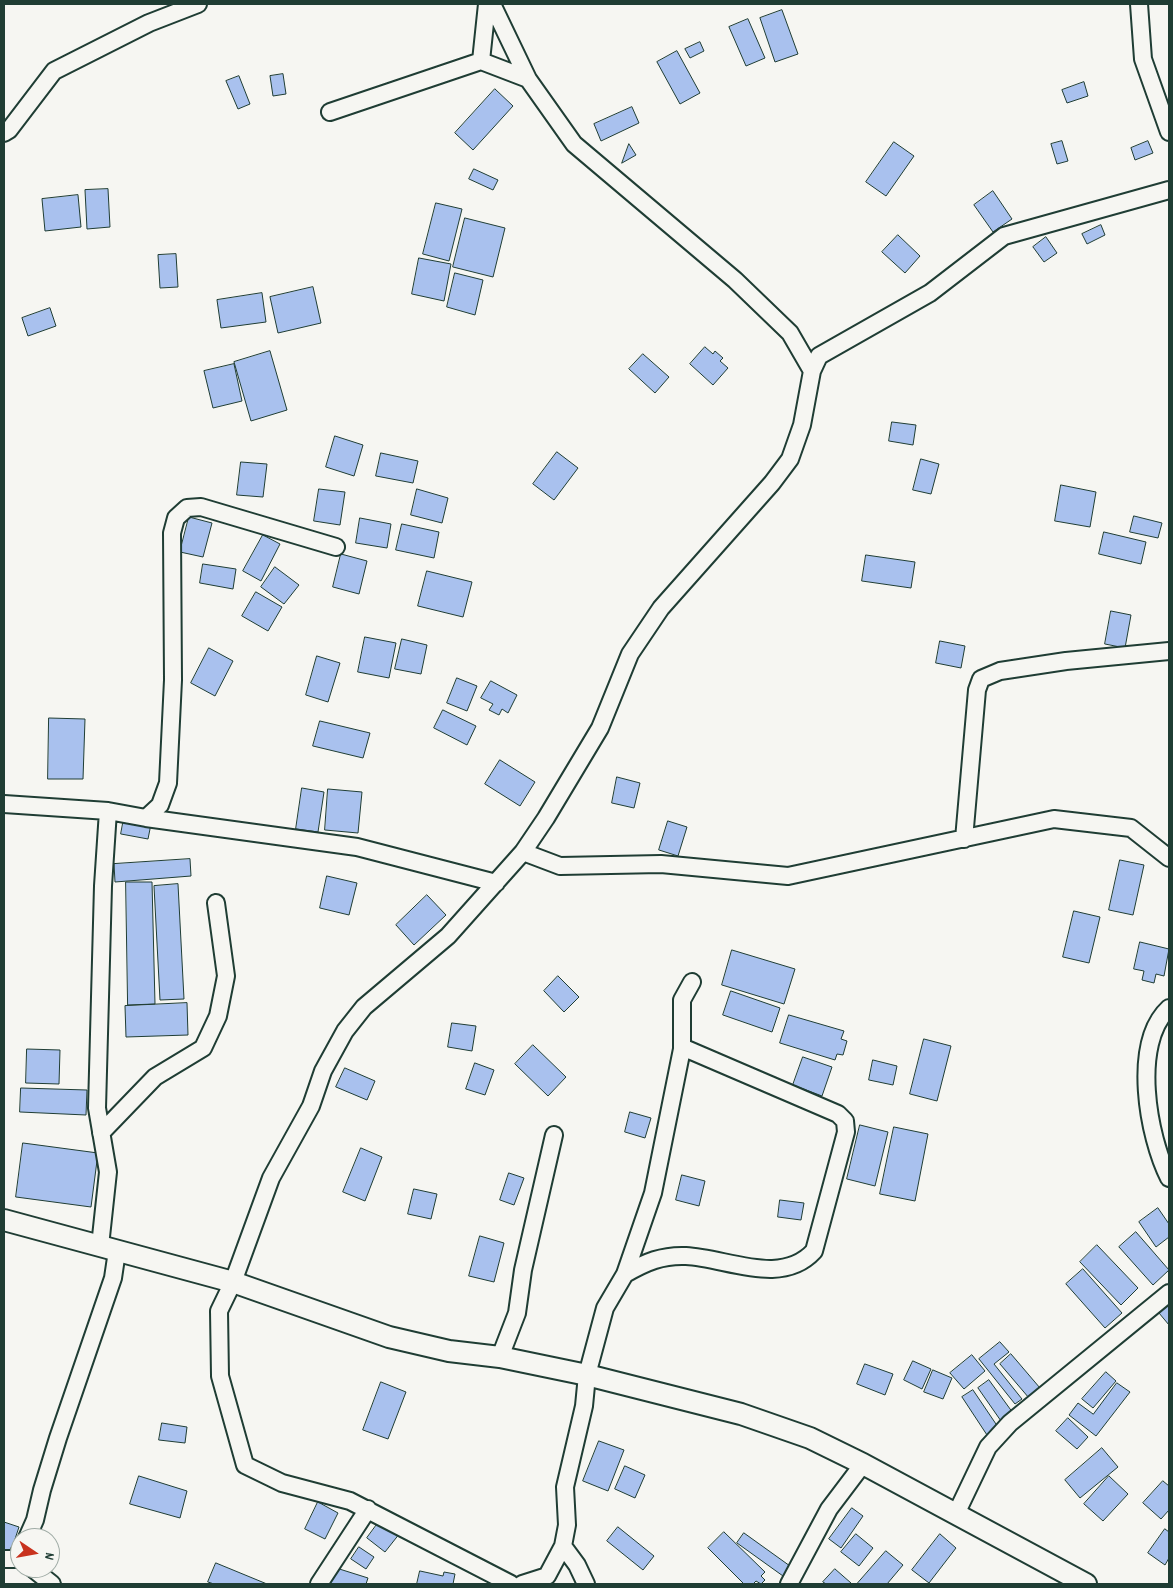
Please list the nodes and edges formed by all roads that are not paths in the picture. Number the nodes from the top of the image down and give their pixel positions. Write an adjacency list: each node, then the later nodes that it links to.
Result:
1 (198, 4): 9 (street)
2 (487, 4): 5 (street)
3 (492, 4): 6 (street)
4 (1139, 4): 8 (street)
5 (481, 61): 6 (street); 7 (street)
6 (528, 79): 11 (street)
7 (330, 112)
8 (1169, 132)
9 (4, 133)
10 (1169, 190): 11 (street)
11 (812, 371): 18 (street)
12 (336, 547): 16 (street)
13 (1169, 651): 17 (street)
14 (4, 804): 15 (street)
15 (108, 811): 16 (street); 25 (street)
16 (146, 818): 20 (street)
17 (964, 839): 18 (street); 19 (street)
18 (523, 852): 20 (street)
19 (1169, 858)
20 (496, 883): 31 (street)
21 (216, 903): 25 (street)
22 (692, 982): 24 (street)
23 (1169, 1008): 27 (street)
24 (682, 1047): 30 (street); 30 (street)
25 (101, 1133): 29 (street)
26 (554, 1136): 33 (street)
27 (1169, 1178)
28 (4, 1220): 29 (street)
29 (109, 1248): 31 (street); 38 (street)
30 (626, 1274): 34 (street)
31 (233, 1282): 33 (street); 36 (street)
32 (1169, 1293): 37 (street)
33 (500, 1357): 34 (street)
34 (587, 1375): 35 (street); 39 (street)
35 (863, 1464): 37 (street); 44 (street)
36 (368, 1509): 40 (street); 41 (street)
37 (956, 1514): 45 (street)
38 (32, 1528)
39 (563, 1546): 42 (street); 43 (street)
40 (319, 1584)
41 (510, 1584)
42 (522, 1584)
43 (586, 1584)
44 (789, 1584)
45 (1086, 1584)

